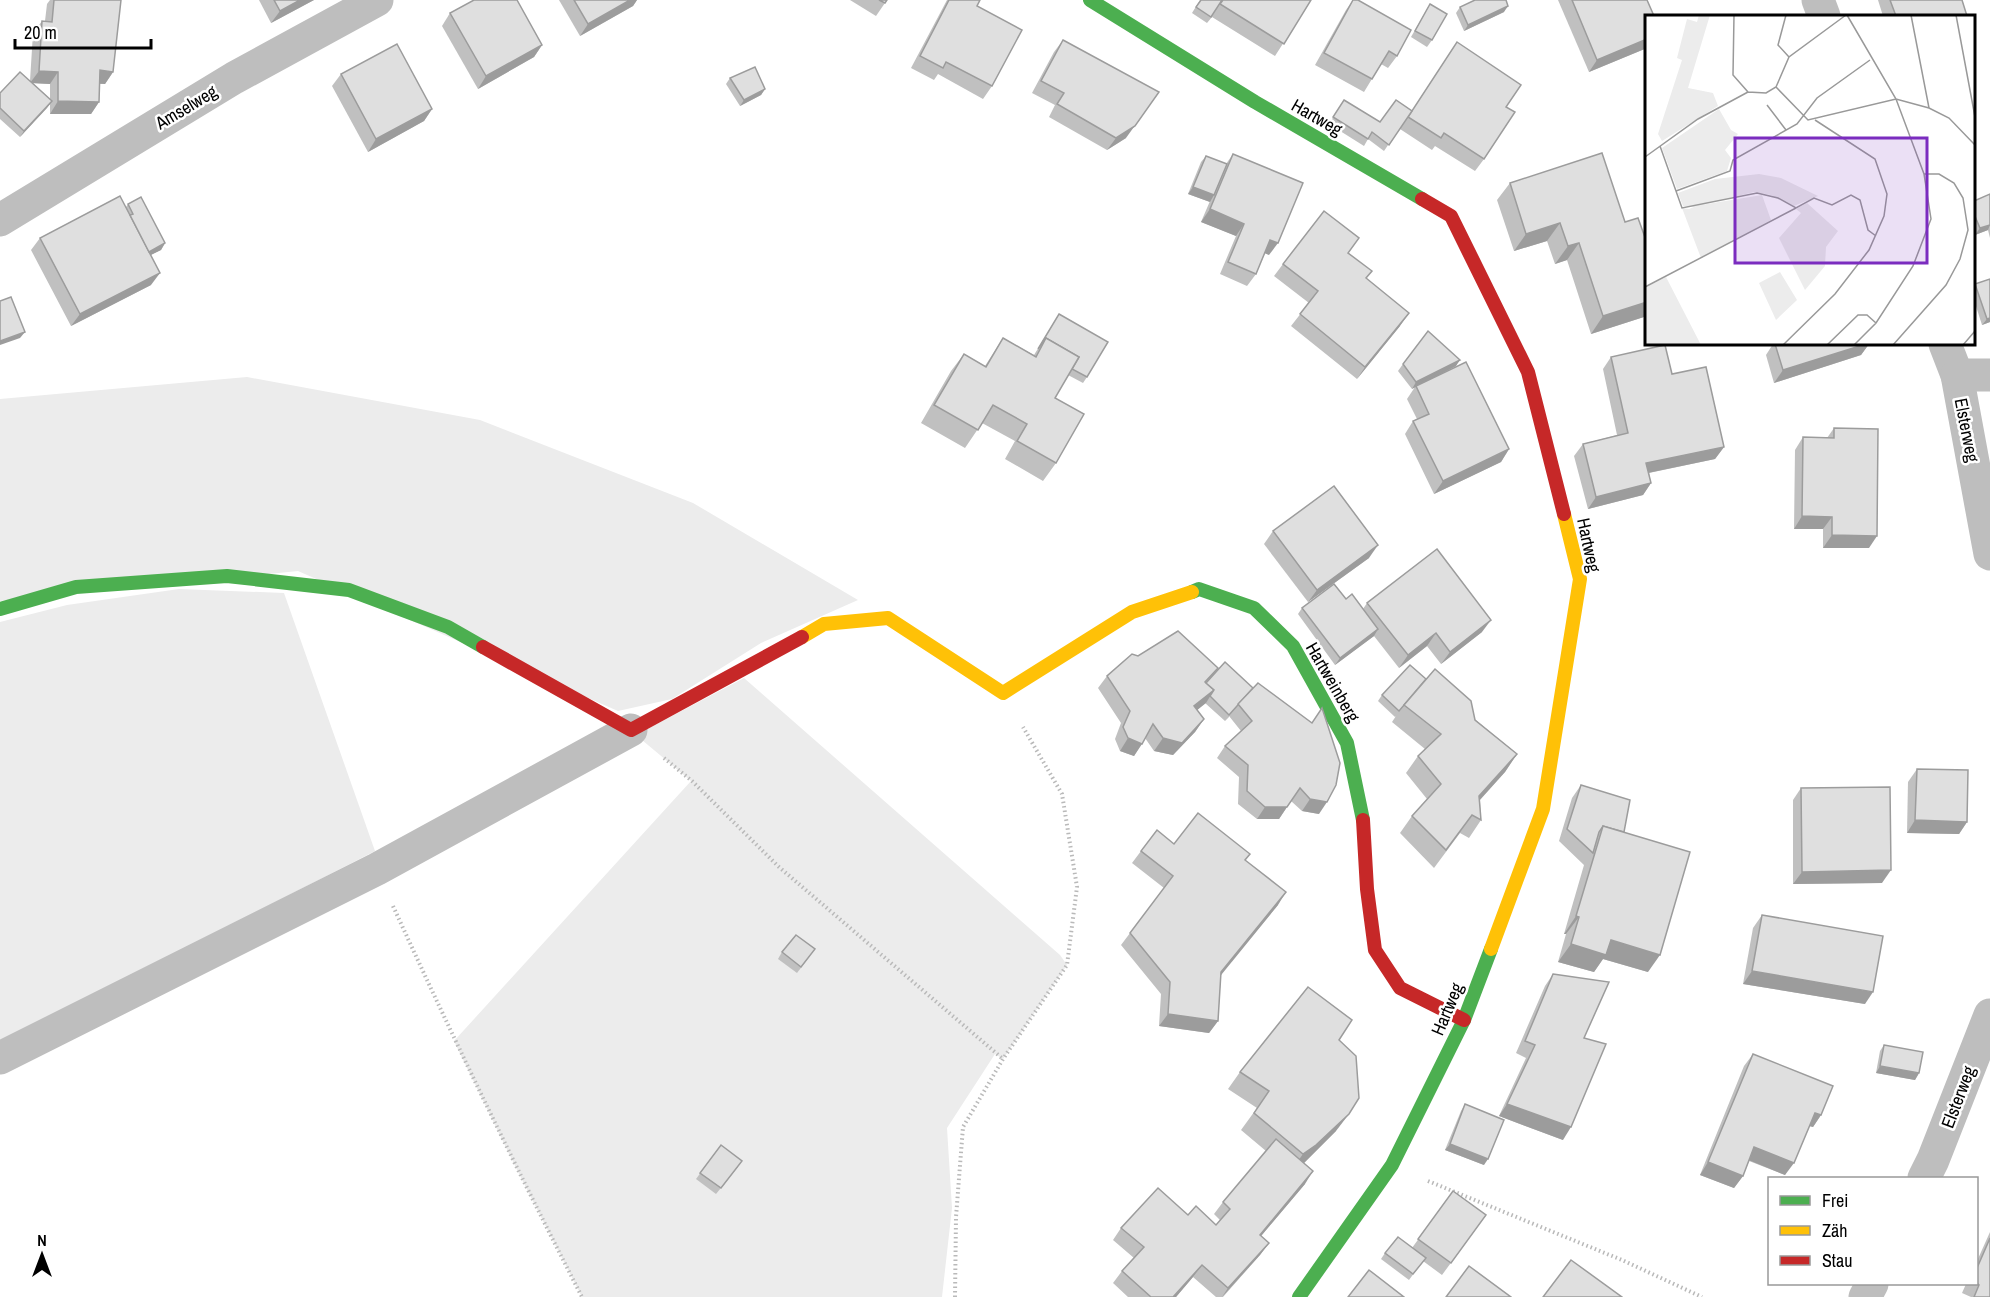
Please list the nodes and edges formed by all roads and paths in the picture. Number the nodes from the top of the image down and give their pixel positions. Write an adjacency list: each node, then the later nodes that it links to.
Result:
1 (377, 0): 5 (street, Amselweg)
2 (1090, 0): 15 (street, Hartweg)
3 (1818, 0): 4 (street)
4 (1824, 15)
5 (0, 220)
6 (1945, 345): 7 (street, Elsterweg)
7 (1957, 375): 8 (street); 9 (street, Elsterweg)
8 (1990, 375)
9 (1990, 554)
10 (0, 609): 12 (street)
11 (1003, 693): 12 (street); 15 (street, Hartweinberg); 17 (path)
12 (631, 730): 13 (street); 17 (path)
13 (377, 869): 16 (street); 20 (path)
14 (1990, 1015): 19 (street, Elsterweg)
15 (1464, 1020): 18 (street, Hartweg)
16 (0, 1058)
17 (1003, 1059): 21 (path)
18 (1392, 1166): 22 (street, Hartweg); 23 (path)
19 (1925, 1177)
20 (582, 1297)
21 (955, 1297)
22 (1299, 1297)
23 (1702, 1297)

